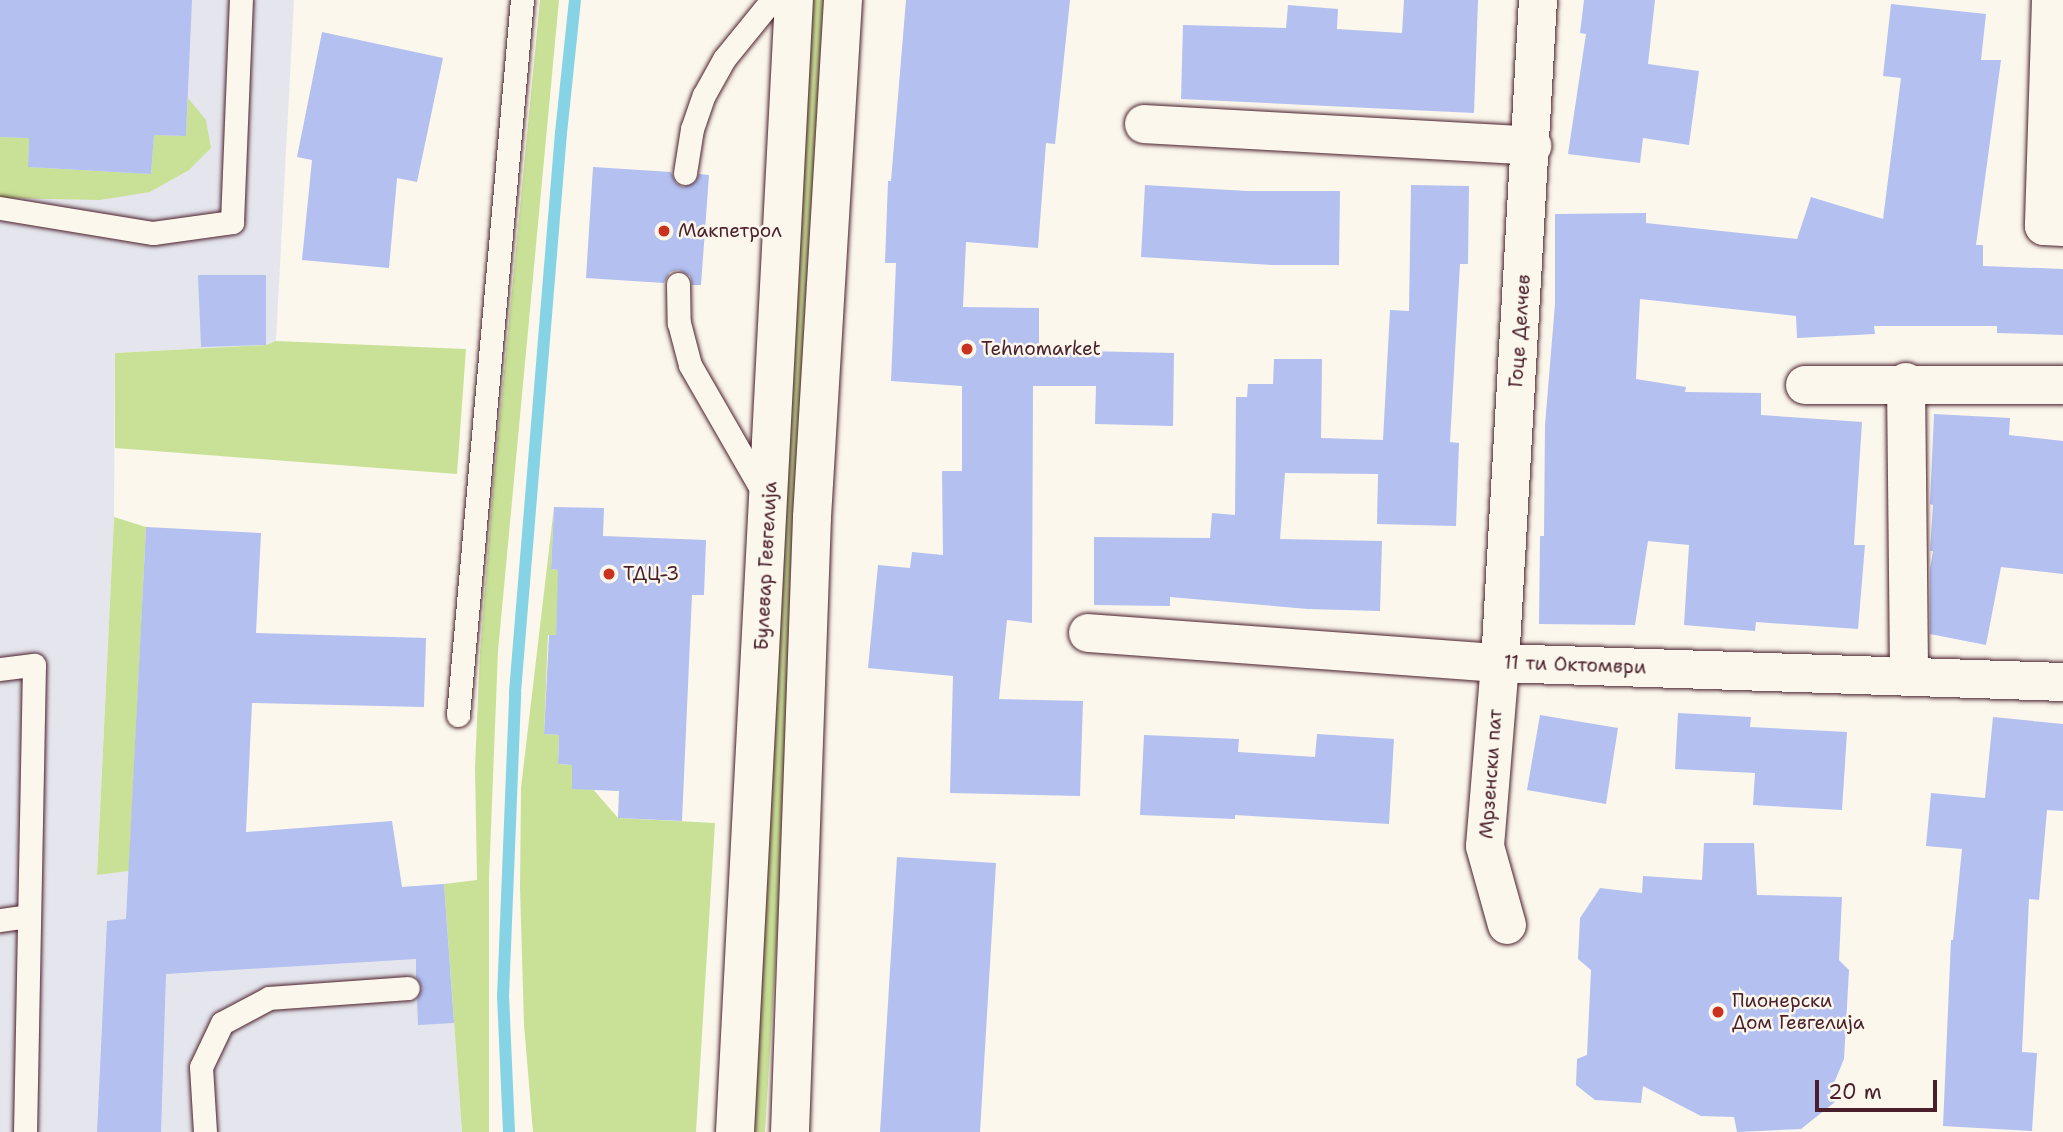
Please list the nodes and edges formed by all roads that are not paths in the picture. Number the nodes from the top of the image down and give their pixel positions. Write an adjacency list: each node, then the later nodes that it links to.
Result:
1 (241, 0): 11 (lane)
2 (522, 0): 23 (lane)
3 (772, 0): 10 (lane)
4 (794, 0): 17 (street, Булевар Гевгелија)
5 (843, 0): 31 (street)
6 (1538, 0): 9 (street, Гоце Делчев)
7 (2051, 0): 12 (street)
8 (1144, 124): 9 (street)
9 (1532, 146): 19 (street, Гоце Делчев)
10 (685, 173)
11 (0, 208)
12 (2063, 227)
13 (678, 284): 17 (lane)
14 (1906, 382): 15 (street); 16 (street); 21 (street)
15 (1805, 385)
16 (2063, 385)
17 (769, 503): 30 (street, Булевар Гевгелија)
18 (1088, 633): 19 (street, 11 ти Октомври)
19 (1500, 663): 21 (street, 11 ти Октомври); 26 (street, Мрзенски пат)
20 (0, 669): 24 (lane)
21 (1909, 677): 22 (street, 11 ти Октомври)
22 (2063, 682)
23 (458, 715)
24 (29, 916): 25 (lane); 28 (lane)
25 (0, 920)
26 (1507, 925)
27 (408, 988): 29 (lane)
28 (26, 1132)
29 (205, 1132)
30 (735, 1132)
31 (790, 1132)

